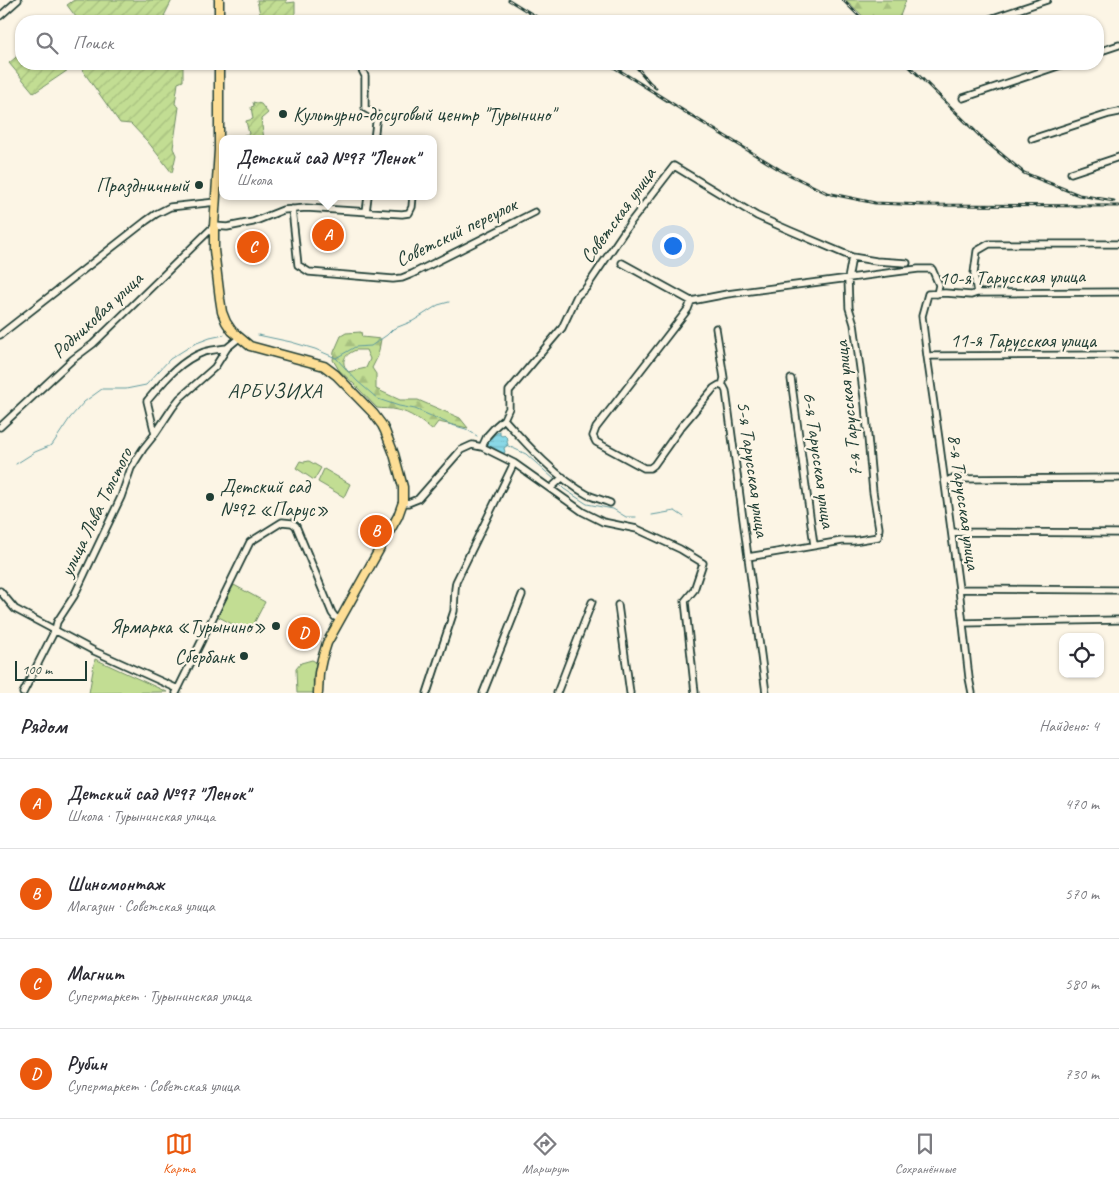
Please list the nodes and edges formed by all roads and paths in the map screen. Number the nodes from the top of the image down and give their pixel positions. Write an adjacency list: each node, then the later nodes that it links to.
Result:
1 (18, 0): 6 (street)
2 (219, 0): 4 (main road)
3 (1047, 0): 5 (street)
4 (219, 15)
5 (1002, 15)
6 (0, 16)
7 (1119, 45): 8 (street)
8 (1104, 50)
9 (219, 70): 15 (main road)
10 (362, 70): 16 (street)
11 (1046, 70): 12 (street)
12 (963, 98)
13 (1119, 112): 17 (street)
14 (219, 135): 19 (main road)
15 (219, 135)
16 (374, 135)
17 (1032, 139)
18 (219, 150): 24 (main road)
19 (219, 150)
20 (1119, 157): 21 (street)
21 (1071, 173)
22 (368, 200): 26 (street)
23 (412, 200): 26 (street)
24 (216, 202): 28 (main road); 40 (street)
25 (292, 209): 26 (street); 27 (street, Советский переулок); 28 (street)
26 (366, 212)
27 (535, 212)
28 (214, 226): 41 (main road); 48 (street, Родниковая улица)
29 (1119, 244): 35 (street)
30 (852, 257): 32 (street, Советская улица); 33 (street, 7-я Тарусская улица); 47 (street, Советская улица)
31 (622, 263): 37 (street)
32 (906, 263)
33 (848, 279): 36 (street); 37 (street); 60 (street, 7-я Тарусская улица)
34 (1119, 292): 35 (street, 10-я Тарусская улица)
35 (977, 293): 36 (street, 10-я Тарусская улица)
36 (937, 294): 38 (street, 10-я Тарусская улица)
37 (691, 301): 46 (street, 5-я Тарусская улица)
38 (922, 316): 44 (street, 8-я Тарусская улица)
39 (716, 328): 46 (street)
40 (0, 335)
41 (239, 338): 42 (street, улица Льва Толстого); 56 (main road)
42 (228, 348): 49 (street, улица Льва Толстого); 49 (street)
43 (1119, 355): 44 (street, 11-я Тарусская улица)
44 (927, 356): 54 (street, 8-я Тарусская улица)
45 (791, 379): 60 (street, 6-я Тарусская улица)
46 (722, 386): 61 (street, 5-я Тарусская улица)
47 (504, 420): 50 (street); 52 (street)
48 (0, 427)
49 (156, 434): 71 (street, улица Льва Толстого)
50 (482, 447): 51 (street); 56 (street)
51 (514, 463): 55 (street); 75 (street)
52 (563, 477): 55 (street); 57 (street)
53 (1119, 478): 54 (street)
54 (945, 482): 58 (street, 8-я Тарусская улица)
55 (551, 488): 79 (street)
56 (403, 502): 68 (main road)
57 (610, 503)
58 (952, 532): 59 (street); 62 (street, 8-я Тарусская улица)
59 (1119, 533)
60 (814, 545): 61 (street)
61 (748, 556): 80 (street, 5-я Тарусская улица)
62 (959, 589): 63 (street); 70 (street, 8-я Тарусская улица)
63 (1119, 590)
64 (0, 591): 71 (street)
65 (522, 596): 76 (street)
66 (592, 602): 77 (street)
67 (618, 605): 78 (street)
68 (340, 619): 72 (street); 74 (main road)
69 (1119, 620): 70 (street)
70 (963, 623): 81 (street, 8-я Тарусская улица)
71 (55, 630): 72 (street); 73 (street, улица Льва Толстого)
72 (177, 691)
73 (23, 693)
74 (318, 693)
75 (427, 693)
76 (483, 693)
77 (557, 693)
78 (630, 693)
79 (695, 693)
80 (766, 693)
81 (972, 693)

